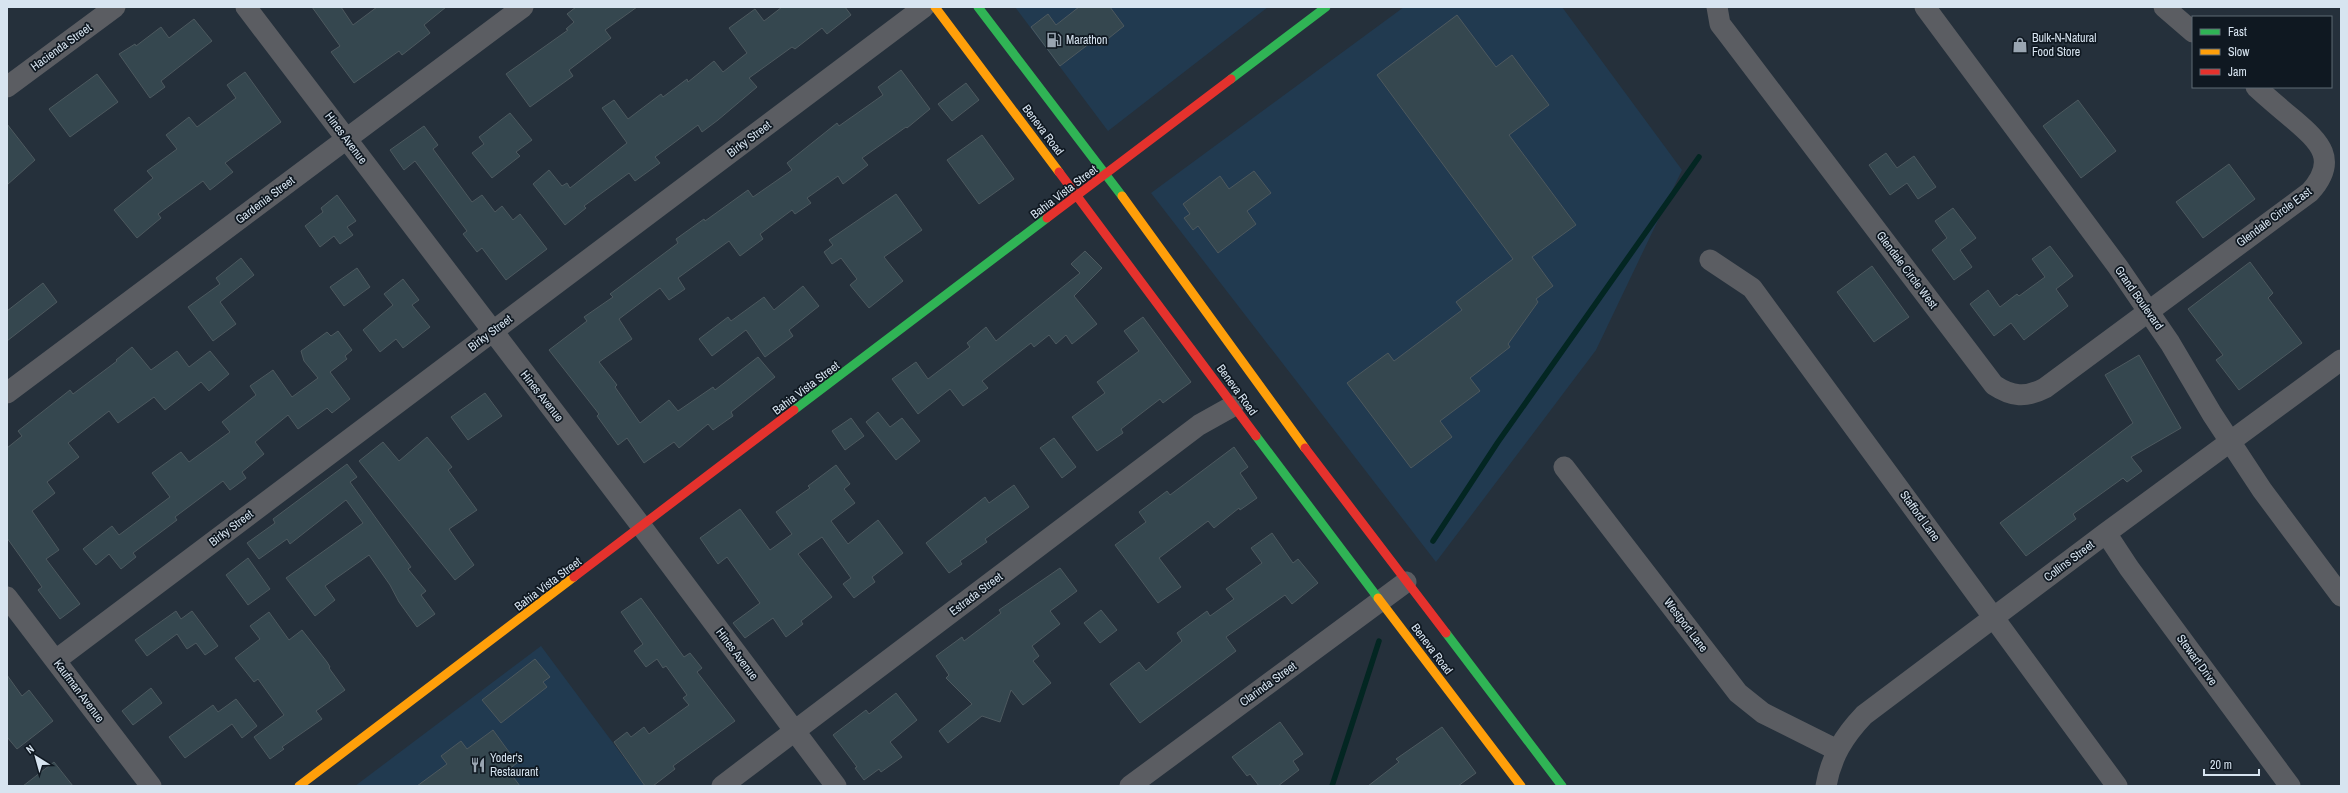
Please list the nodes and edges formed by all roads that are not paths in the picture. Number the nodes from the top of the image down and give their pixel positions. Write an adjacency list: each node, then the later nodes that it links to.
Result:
1 (115, 7): 12 (street, Hacienda Street)
2 (246, 7): 14 (street, Hines Avenue)
3 (523, 7): 14 (street, Gardenia Street)
4 (924, 7): 19 (street, Birky Street)
5 (935, 7): 16 (main road, Beneva Road)
6 (978, 7): 15 (main road, Beneva Road)
7 (1326, 7): 15 (main road, Bahia Vista Street)
8 (1717, 7): 18 (street, Glendale Circle West)
9 (1925, 7): 18 (street, Grand Boulevard)
10 (2164, 7): 11 (street)
11 (2192, 31)
12 (7, 87)
13 (2257, 88): 18 (street, Glendale Circle East)
14 (347, 139): 19 (street, Hines Avenue); 21 (street, Gardenia Street)
15 (1106, 174): 16 (main road, Bahia Vista Street); 27 (main road, Beneva Road)
16 (1078, 196): 22 (main road, Beneva Road); 25 (main road, Bahia Vista Street)
17 (1710, 260): 31 (street, Stafford Lane)
18 (2148, 311): 23 (street, Grand Boulevard)
19 (492, 331): 25 (street, Hines Avenue); 32 (street, Birky Street)
20 (2341, 360): 23 (street, Collins Street)
21 (7, 393)
22 (1234, 406): 30 (main road, Beneva Road); 33 (street, Estrada Street)
23 (2231, 442): 26 (street, Collins Street); 28 (street, Grand Boulevard)
24 (1564, 467): 34 (street, Westport Lane)
25 (642, 527): 33 (street, Hines Avenue); 36 (main road, Bahia Vista Street)
26 (2106, 533): 31 (street, Collins Street); 44 (street, Stewart Drive)
27 (1406, 582): 30 (street, Clarinda Street); 41 (main road, Beneva Road)
28 (2341, 596)
29 (7, 597): 32 (street, Kaufman Avenue)
30 (1380, 601): 39 (street, Clarinda Street); 40 (main road, Beneva Road)
31 (1994, 616): 34 (street, Collins Street); 43 (street, Stafford Lane)
32 (56, 660): 35 (street, Kaufman Avenue)
33 (795, 731): 37 (street, Estrada Street); 38 (street, Hines Avenue)
34 (1837, 750): 42 (street, Collins Street)
35 (151, 786)
36 (299, 786)
37 (722, 786)
38 (836, 786)
39 (1130, 786)
40 (1521, 786)
41 (1562, 786)
42 (1826, 786)
43 (2117, 786)
44 (2290, 786)

